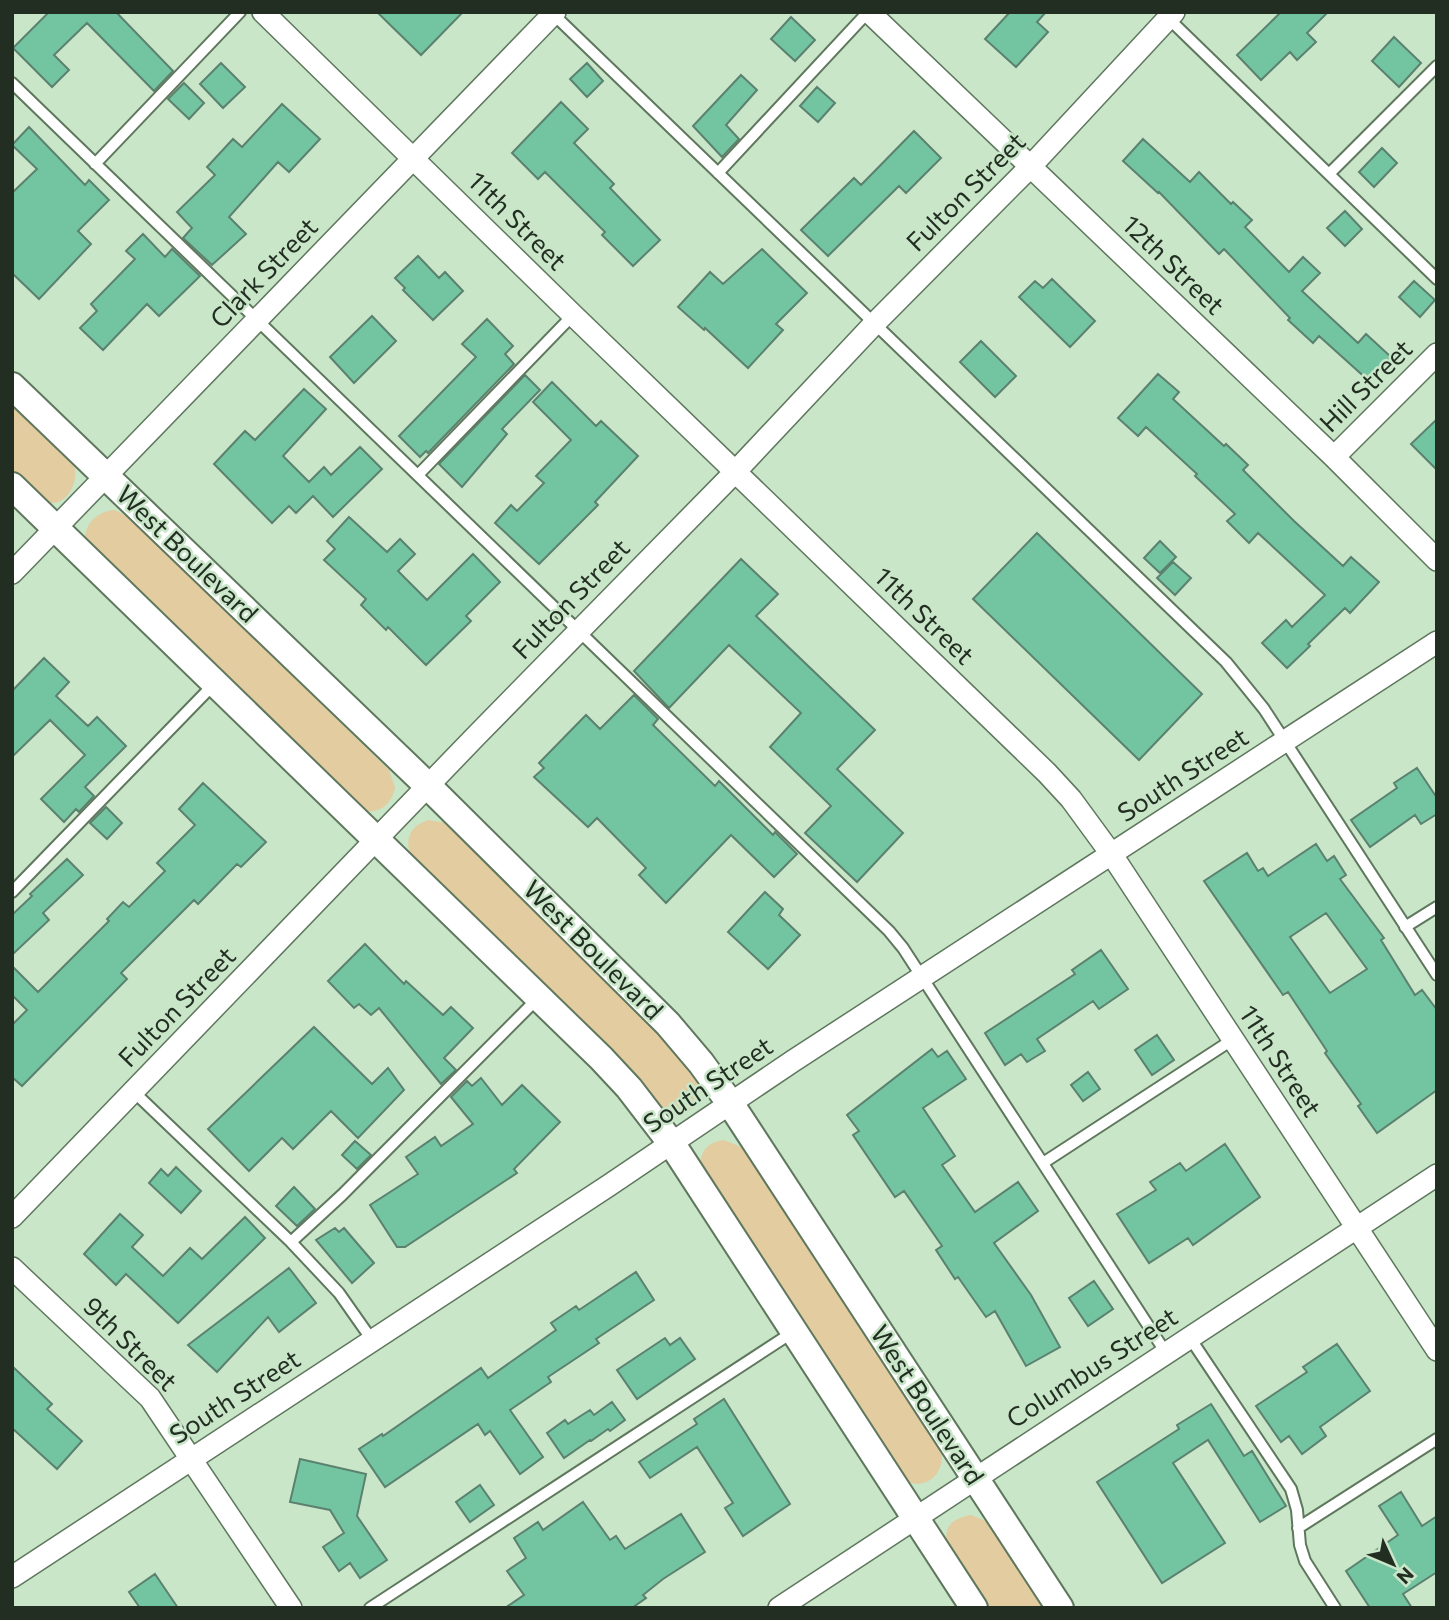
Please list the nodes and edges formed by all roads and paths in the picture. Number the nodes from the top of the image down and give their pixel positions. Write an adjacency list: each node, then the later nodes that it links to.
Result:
1 (240, 12): 9 (lane)
2 (263, 12): 8 (street, 11th Street)
3 (869, 12): 10 (street, 12th Street); 11 (lane)
4 (553, 13): 8 (street, Clark Street); 11 (lane)
5 (1172, 14): 10 (street, Fulton Street); 12 (lane)
6 (1437, 66): 12 (lane)
7 (12, 83): 9 (lane)
8 (414, 159): 14 (street, 11th Street); 15 (street, Clark Street)
9 (95, 164): 15 (lane)
10 (1030, 167): 16 (street, Fulton Street); 19 (street, 12th Street)
11 (718, 173): 16 (lane)
12 (1329, 174): 13 (lane)
13 (1437, 279)
14 (573, 316): 20 (street, 11th Street); 21 (lane)
15 (257, 320): 21 (lane); 22 (street, Clark Street)
16 (875, 323): 20 (street, Fulton Street); 30 (lane)
17 (1437, 354): 19 (street, Hill Street)
18 (12, 386): 22 (street, West Boulevard)
19 (1334, 457): 25 (street, 12th Street)
20 (735, 472): 27 (street, Fulton Street); 33 (street, 11th Street)
21 (418, 475): 27 (lane)
22 (106, 476): 24 (street, Clark Street); 31 (street, West Boulevard)
23 (12, 486): 24 (street)
24 (55, 528): 26 (street, Clark Street); 29 (street)
25 (1437, 560)
26 (12, 573)
27 (580, 631): 31 (street, Fulton Street); 38 (lane)
28 (1437, 642): 30 (street, South Street)
29 (215, 683): 32 (street); 34 (lane)
30 (1284, 742): 33 (street, South Street); 36 (lane)
31 (428, 786): 32 (street, Fulton Street); 42 (street, West Boulevard)
32 (377, 840): 39 (street); 41 (street, Fulton Street)
33 (1112, 855): 38 (street, South Street); 40 (street, 11th Street)
34 (12, 892)
35 (1437, 907): 36 (lane)
36 (1405, 927): 37 (lane)
37 (1437, 975)
38 (922, 977): 42 (street, South Street); 44 (lane)
39 (539, 997): 43 (street); 48 (lane)
40 (1232, 1040): 44 (lane); 47 (street, 11th Street)
41 (134, 1092): 46 (street, Fulton Street); 48 (lane)
42 (730, 1103): 43 (street, South Street); 57 (street, West Boulevard)
43 (671, 1144): 50 (street); 52 (street, South Street)
44 (1043, 1163): 54 (lane)
45 (1437, 1175): 47 (street, Columbus Street)
46 (12, 1217)
47 (1356, 1228): 51 (street, Columbus Street); 53 (street, 11th Street)
48 (291, 1242): 52 (lane)
49 (12, 1268): 56 (street, 9th Street)
50 (794, 1331): 58 (street); 62 (lane)
51 (1190, 1338): 54 (street, Columbus Street); 59 (lane)
52 (372, 1340): 56 (street, South Street)
53 (1437, 1350)
54 (1166, 1353): 57 (street, Columbus Street)
55 (1437, 1439): 59 (lane)
56 (192, 1458): 60 (street, South Street); 61 (street, 9th Street)
57 (975, 1479): 58 (street, Columbus Street); 65 (street, West Boulevard)
58 (917, 1518): 63 (street, Columbus Street); 64 (street)
59 (1298, 1528): 66 (lane)
60 (12, 1577)
61 (290, 1608)
62 (370, 1608)
63 (779, 1608)
64 (974, 1608)
65 (1060, 1608)
66 (1335, 1608)

